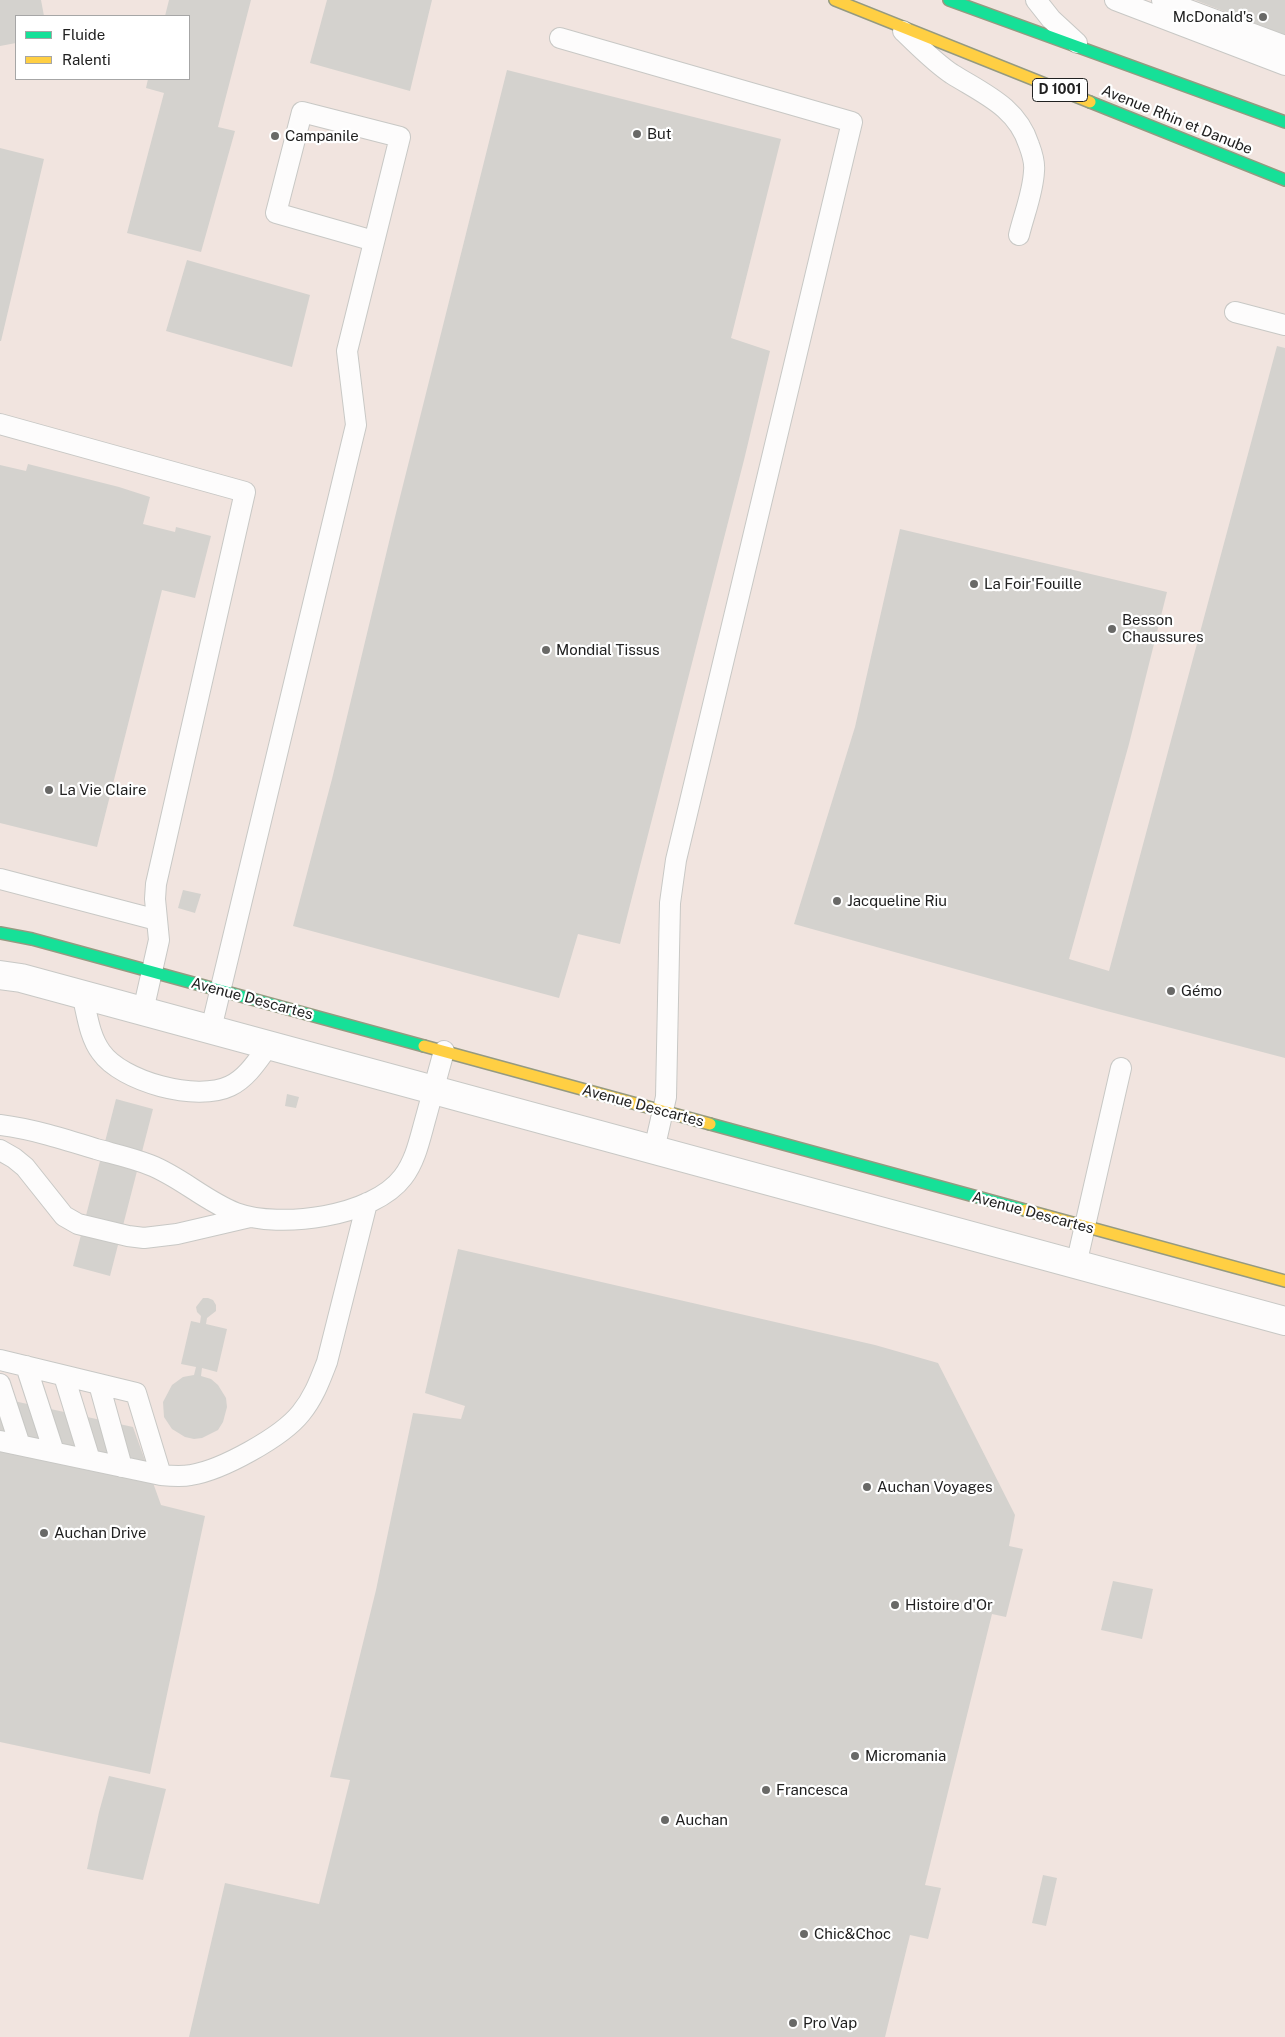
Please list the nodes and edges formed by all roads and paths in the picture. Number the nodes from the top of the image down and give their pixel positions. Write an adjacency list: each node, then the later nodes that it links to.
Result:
1 (835, 0): 6 (street, Avenue Rhin et Danube / D 1001)
2 (949, 0): 9 (street)
3 (1036, 0): 9 (lane)
4 (1115, 0): 10 (lane)
5 (1162, 0): 8 (lane)
6 (894, 23): 12 (street, Avenue Rhin et Danube / D 1001); 13 (lane)
7 (560, 38): 31 (lane)
8 (1285, 46)
9 (1084, 50): 11 (street)
10 (1285, 65)
11 (1285, 122)
12 (1285, 180)
13 (1019, 235)
14 (374, 241): 14 (lane); 23 (lane)
15 (1235, 312): 16 (lane)
16 (1285, 325)
17 (0, 424): 19 (lane)
18 (0, 879): 19 (lane)
19 (157, 920): 21 (lane)
20 (0, 934): 21 (street, Avenue Descartes)
21 (153, 972): 23 (street, Avenue Descartes); 25 (lane)
22 (0, 975): 24 (street)
23 (221, 991): 26 (lane); 28 (street, Avenue Descartes)
24 (82, 994): 25 (street); 27 (lane)
25 (143, 1011): 26 (street)
26 (211, 1029): 27 (street)
27 (269, 1045): 30 (street)
28 (444, 1051): 30 (lane); 31 (street, Avenue Descartes)
29 (1121, 1068): 37 (lane)
30 (434, 1090): 34 (street); 35 (lane)
31 (662, 1111): 34 (lane); 37 (street, Avenue Descartes)
32 (0, 1125): 36 (lane)
33 (0, 1150): 36 (lane)
34 (654, 1150): 38 (street)
35 (367, 1203): 36 (lane); 51 (lane)
36 (250, 1217)
37 (1084, 1226): 38 (lane); 39 (street, Avenue Descartes)
38 (1076, 1265): 40 (street)
39 (1285, 1281)
40 (1285, 1321)
41 (0, 1360): 42 (lane)
42 (26, 1366): 43 (lane); 48 (lane)
43 (64, 1376): 45 (lane); 49 (lane)
44 (0, 1384): 47 (lane)
45 (98, 1384): 50 (lane); 51 (lane)
46 (0, 1441): 47 (lane)
47 (20, 1445): 48 (lane)
48 (54, 1452): 49 (lane)
49 (90, 1460): 50 (lane)
50 (122, 1467): 51 (lane)
51 (161, 1475)

